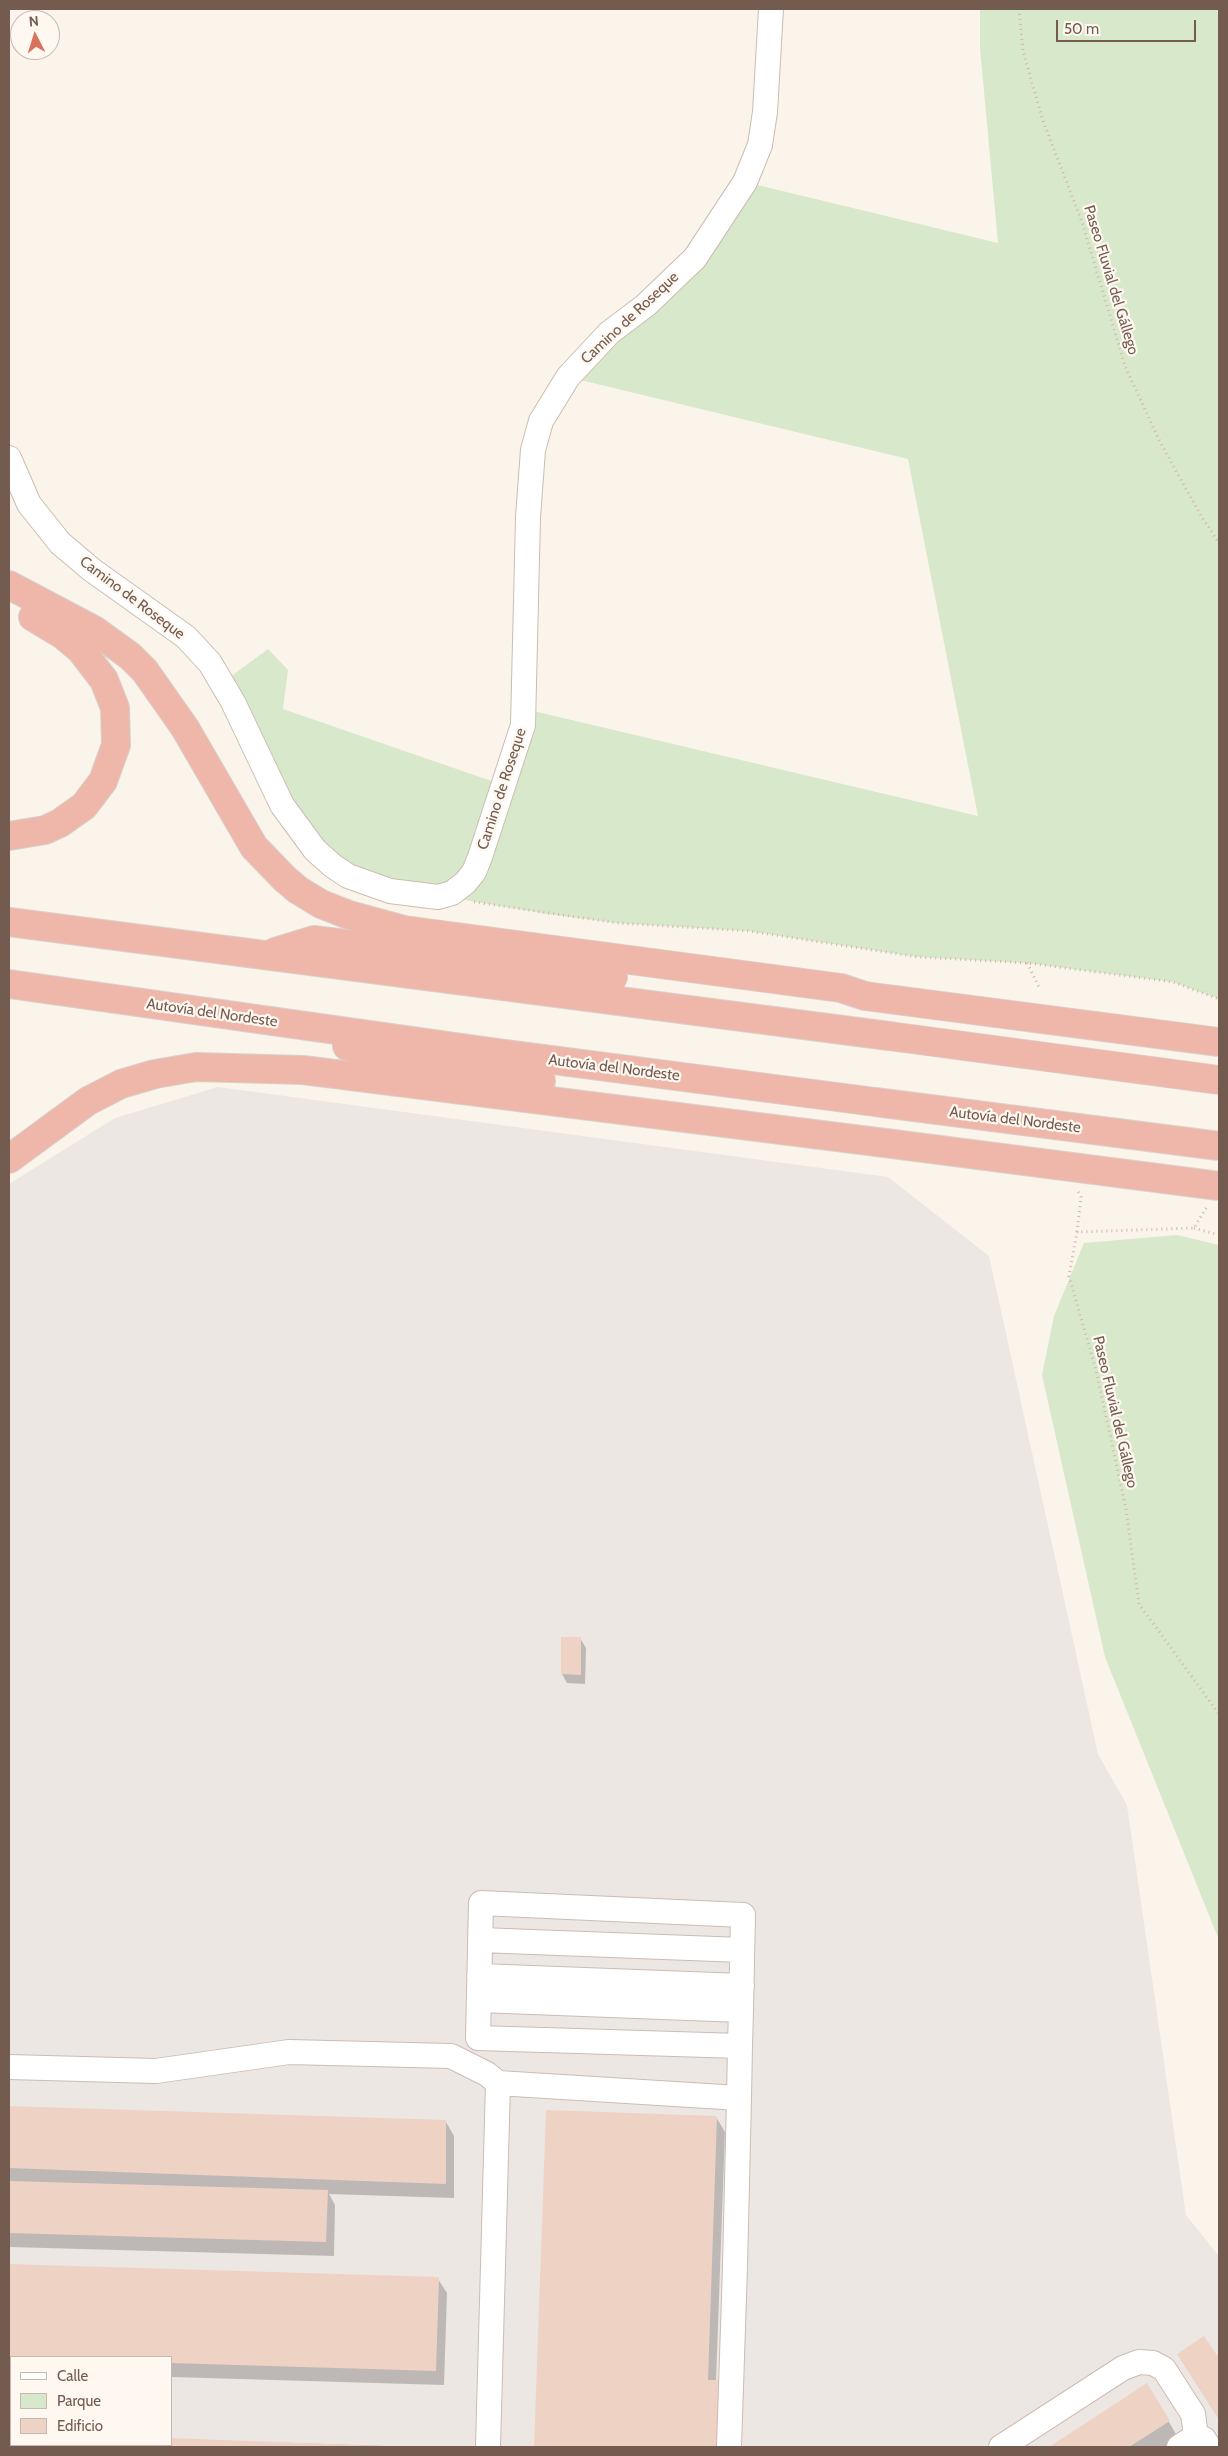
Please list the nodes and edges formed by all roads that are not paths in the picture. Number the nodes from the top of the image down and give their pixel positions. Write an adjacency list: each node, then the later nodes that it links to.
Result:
1 (771, 9): 2 (street, Camino de Roseque)
2 (9, 458)
3 (9, 585): 9 (highway)
4 (9, 606): 5 (highway)
5 (9, 836)
6 (9, 922): 7 (highway)
7 (266, 955): 9 (highway); 12 (highway, bridge)
8 (9, 984): 10 (highway, Autovía del Nordeste)
9 (865, 996): 11 (highway, bridge)
10 (252, 1018): 13 (highway); 14 (highway, Autovía del Nordeste, bridge)
11 (1219, 1042)
12 (1219, 1080)
13 (807, 1133): 15 (highway); 16 (highway, bridge)
14 (1219, 1146)
15 (9, 1159)
16 (1212, 1197)
17 (480, 1940): 18 (street); 18 (street); 19 (street)
18 (742, 1950): 20 (street)
19 (479, 1976): 20 (street); 21 (street)
20 (742, 1986): 22 (street)
21 (479, 2000): 22 (street); 23 (street)
22 (741, 2010): 23 (street)
23 (740, 2046): 26 (street)
24 (9, 2067): 25 (street)
25 (498, 2083): 26 (street); 28 (street)
26 (739, 2098): 29 (street)
27 (1190, 2445): 30 (street)
28 (488, 2447)
29 (729, 2447)
30 (1001, 2447)

